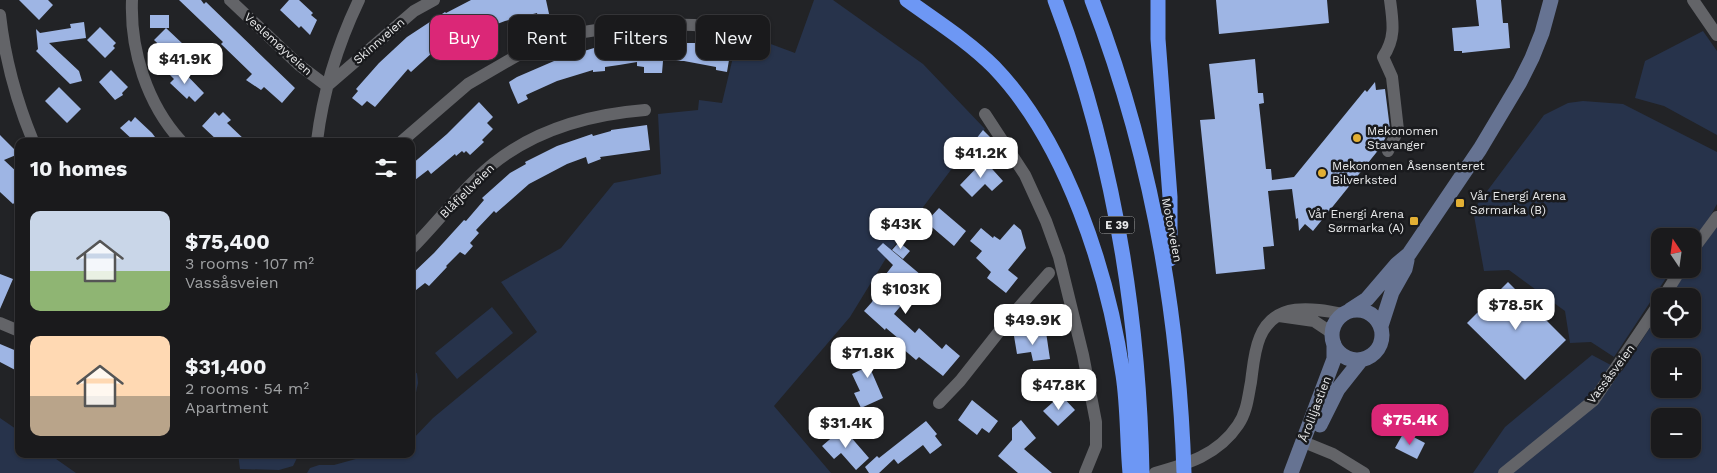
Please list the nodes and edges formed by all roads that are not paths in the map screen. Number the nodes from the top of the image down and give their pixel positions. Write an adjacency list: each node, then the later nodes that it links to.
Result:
1 (132, 0): 20 (street)
2 (230, 0): 16 (street, Veslemøyveien)
3 (359, 0): 16 (street)
4 (434, 0): 16 (street, Skinnveien)
5 (907, 0): 41 (highway, E 39)
6 (1055, 0): 42 (highway, E 39)
7 (1092, 0): 29 (highway, Motorveien)
8 (1158, 0): 29 (highway)
9 (1390, 0): 23 (street)
10 (1551, 0): 27 (main road)
11 (1693, 0): 13 (street)
12 (0, 15): 19 (street)
13 (1712, 21): 15 (street)
14 (696, 25): 22 (street)
15 (1717, 35)
16 (327, 86): 21 (street)
17 (645, 110): 26 (street, Blåfjellveien)
18 (985, 114): 40 (street)
19 (31, 138)
20 (178, 138)
21 (318, 138)
22 (405, 138)
23 (1388, 151)
24 (1717, 217): 25 (street)
25 (1701, 239)
26 (415, 245)
27 (1404, 262): 30 (main road); 34 (main road)
28 (1049, 273): 38 (street)
29 (1170, 305): 44 (highway, Motorveien)
30 (1346, 312): 32 (street); 34 (main road); 36 (main road)
31 (1651, 315): 48 (street, Vassåsveien)
32 (1279, 316): 36 (street); 43 (street)
33 (0, 323): 35 (street)
34 (1382, 326): 37 (main road)
35 (15, 329)
36 (1333, 338): 37 (main road); 45 (main road, Åroliljastien)
37 (1361, 360): 39 (main road, Åroliljastien)
38 (939, 403)
39 (1312, 444): 46 (main road, Åroliljastien); 47 (street)
40 (1085, 473)
41 (1130, 473)
42 (1142, 473)
43 (1154, 473)
44 (1184, 473)
45 (1292, 473)
46 (1301, 473)
47 (1364, 473)
48 (1504, 473)

